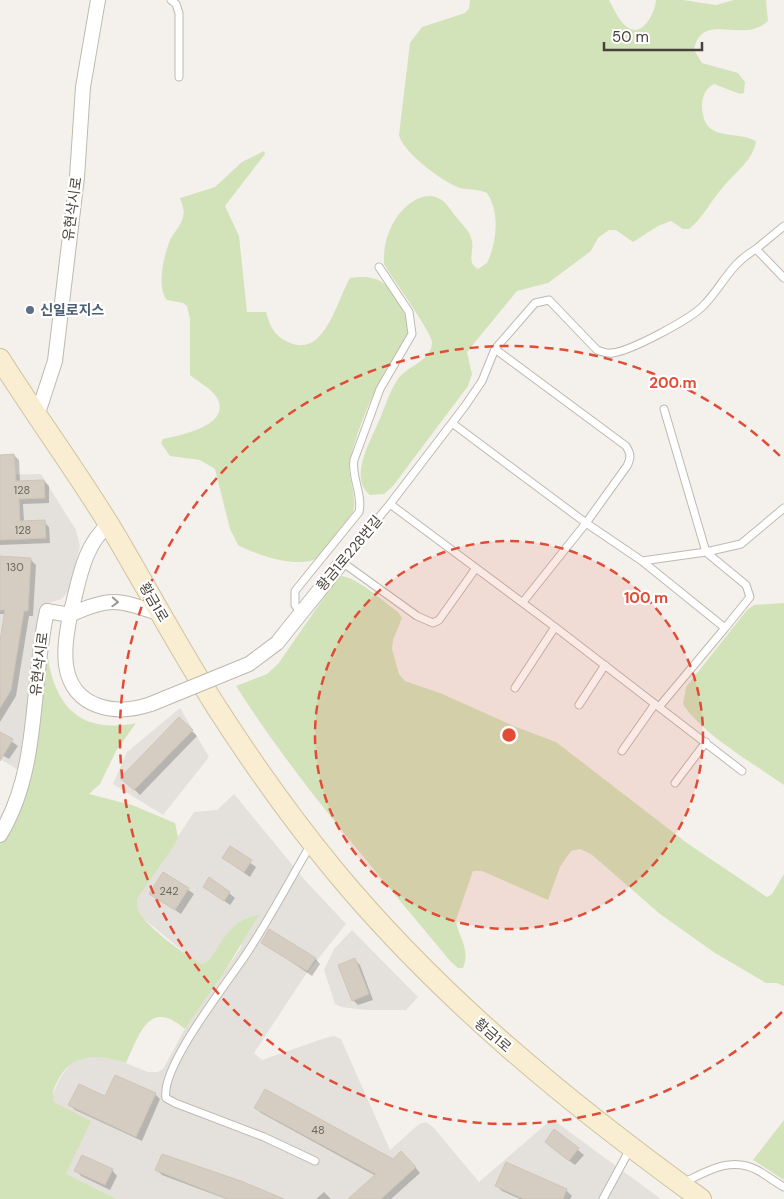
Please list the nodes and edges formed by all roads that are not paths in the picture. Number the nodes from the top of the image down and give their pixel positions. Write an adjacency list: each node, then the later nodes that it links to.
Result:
1 (98, 0): 11 (street, 유현삭시로)
2 (171, 0): 3 (lane)
3 (179, 77)
4 (784, 226): 5 (lane)
5 (756, 249): 7 (lane); 8 (lane)
6 (379, 267): 22 (lane)
7 (784, 278)
8 (496, 349): 12 (lane); 15 (lane)
9 (0, 359): 11 (street, 황금1로)
10 (664, 409): 17 (lane)
11 (37, 416): 16 (street, 황금1로)
12 (452, 423): 13 (lane); 15 (lane)
13 (390, 504): 19 (lane, 황금1로228번길); 20 (lane, 황금1로228번길)
14 (784, 508): 17 (lane)
15 (586, 523): 18 (lane); 21 (lane)
16 (109, 524): 23 (street, 황금1로); 24 (street)
17 (706, 552): 18 (lane); 26 (lane)
18 (642, 561): 26 (lane)
19 (342, 562): 20 (lane); 22 (street, 황금1로228번길)
20 (476, 568): 21 (lane, 황금1로228번길)
21 (523, 602): 25 (lane, 황금1로228번길)
22 (300, 613): 24 (street, 황금1로228번길, bridge)
23 (161, 614): 24 (street, one-way to 23); 36 (street, 황금1로)
24 (70, 615): 35 (street, 유현삭시로)
25 (555, 627): 27 (lane, 황금1로228번길); 28 (lane)
26 (725, 628): 30 (lane)
27 (605, 665): 29 (lane); 30 (lane, 황금1로228번길)
28 (515, 688)
29 (579, 705)
30 (657, 705): 31 (lane, 황금1로228번길); 32 (lane)
31 (706, 742): 33 (lane, 황금1로228번길); 34 (lane)
32 (622, 751)
33 (742, 771)
34 (676, 784)
35 (0, 835)
36 (312, 841): 37 (street, 황금1로); 38 (lane)
37 (632, 1147): 39 (street, 황금1로); 41 (lane)
38 (315, 1161)
39 (681, 1184): 40 (lane); 42 (street, 황금1로)
40 (784, 1187)
41 (603, 1199)
42 (701, 1199)

